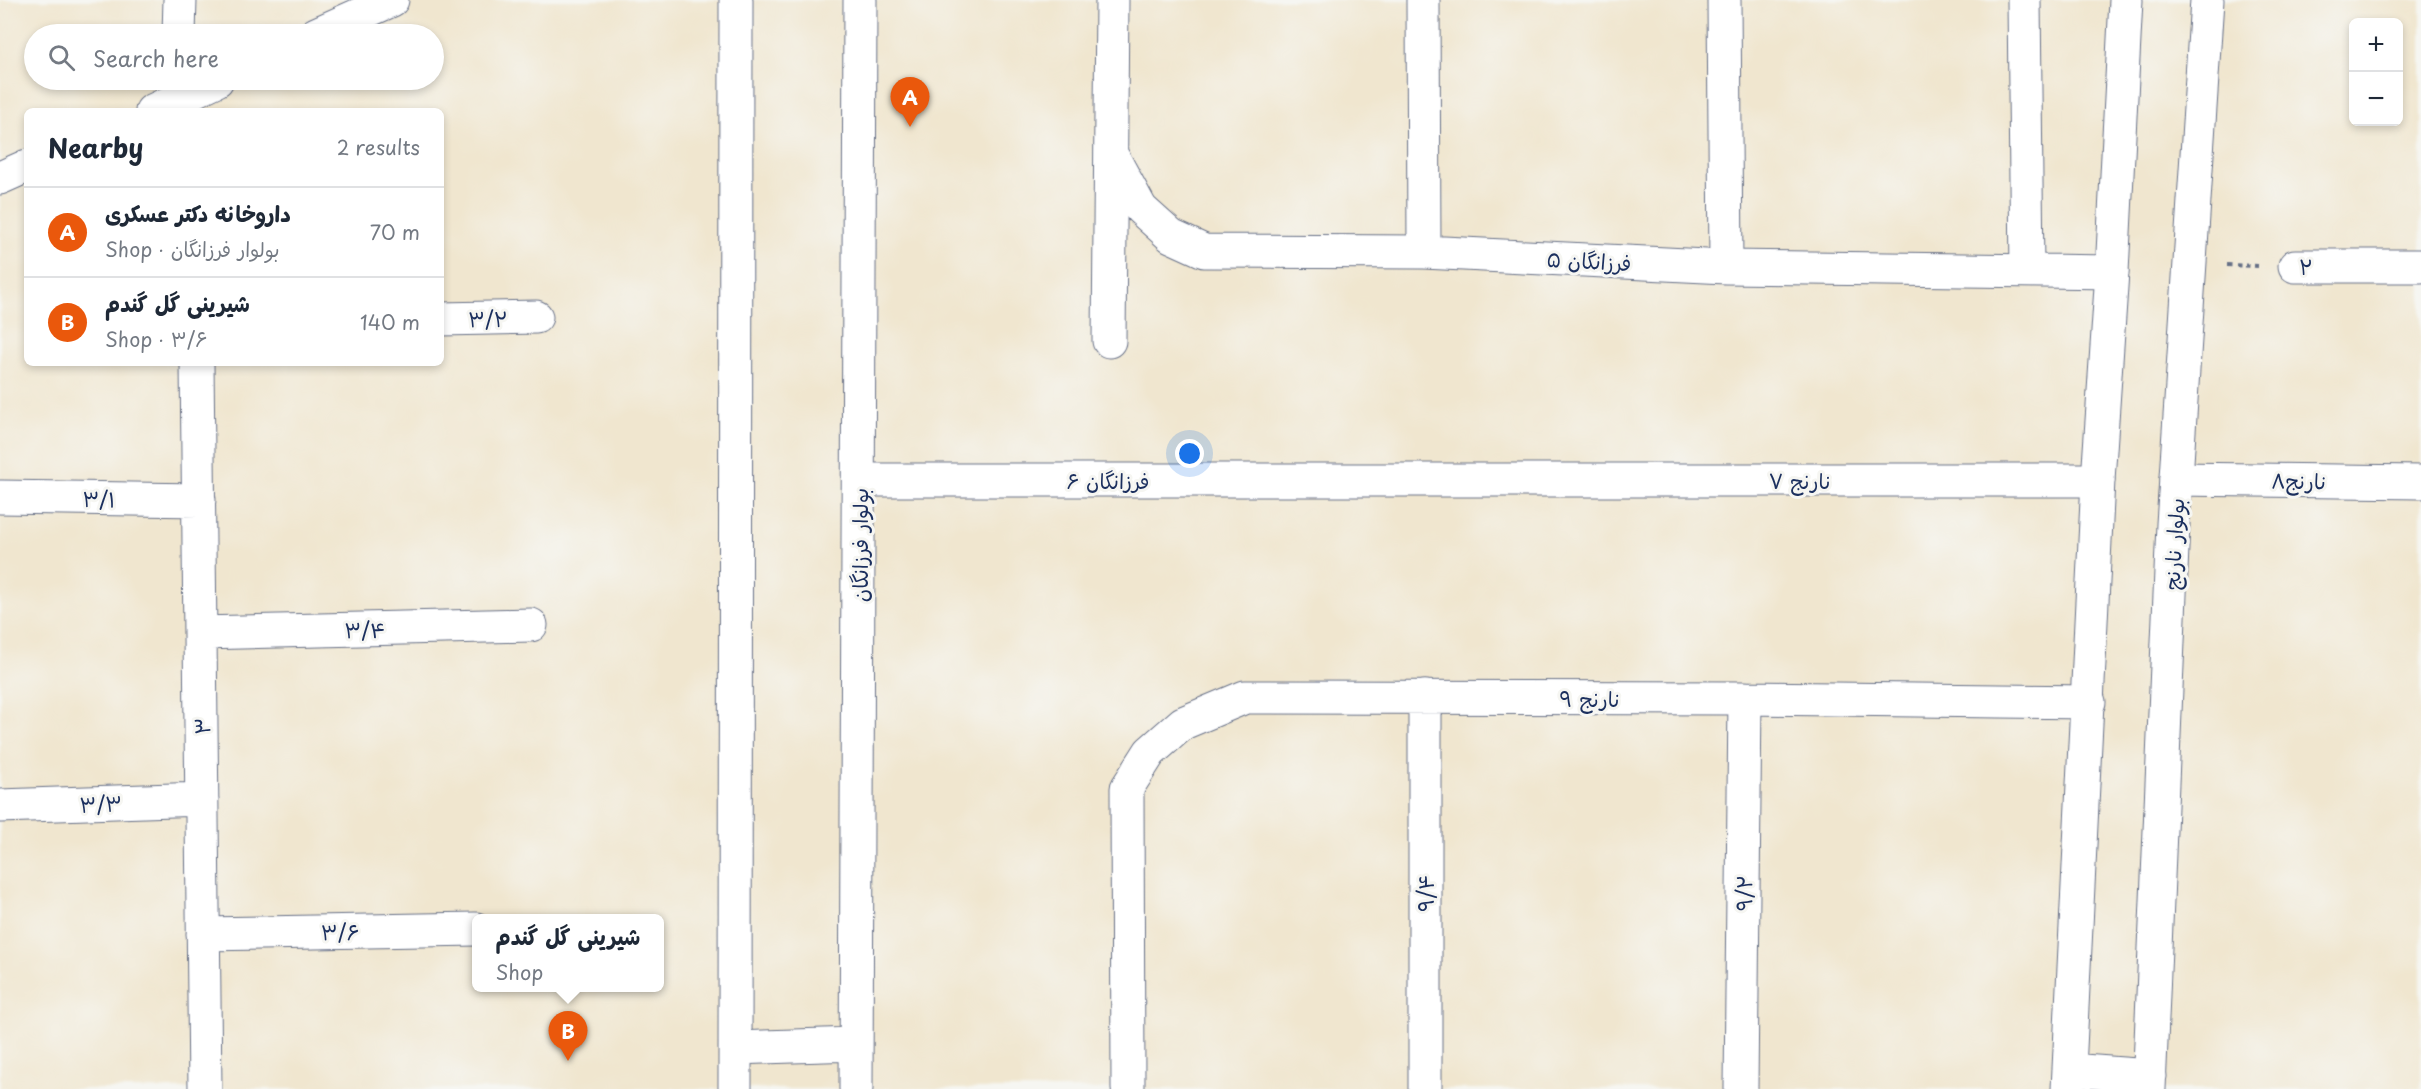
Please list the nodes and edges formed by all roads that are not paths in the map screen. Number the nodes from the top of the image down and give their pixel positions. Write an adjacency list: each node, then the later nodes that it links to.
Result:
1 (180, 0): 11 (street)
2 (392, 0): 12 (street)
3 (736, 0): 43 (street)
4 (860, 0): 27 (street, بولوار فرزانگان)
5 (1112, 0): 13 (street)
6 (1423, 0): 16 (street)
7 (1724, 0): 19 (street)
8 (2024, 0): 20 (street)
9 (2126, 0): 21 (street)
10 (2207, 0): 26 (street, بولوار نارنج)
11 (179, 24)
12 (338, 24)
13 (1111, 154): 16 (street, فرزانگان ۵); 24 (street)
14 (24, 167): 15 (street)
15 (0, 177)
16 (1424, 252): 19 (street, فرزانگان ۵)
17 (2295, 266): 18 (street, ۲)
18 (2421, 266)
19 (1726, 267): 20 (street, فرزانگان ۵)
20 (2026, 270): 21 (street, فرزانگان ۵)
21 (2112, 272): 29 (street)
22 (536, 317): 23 (street, ۳/۲)
23 (444, 319)
24 (1109, 341)
25 (197, 366): 32 (street, ۳)
26 (2176, 479): 30 (street, نارنج۸); 45 (street, بولوار نارنج)
27 (859, 480): 28 (street, فرزانگان ۶); 42 (street, بولوار فرزانگان)
28 (1501, 480): 29 (street, نارنج ۷)
29 (2098, 480): 37 (street)
30 (2421, 482)
31 (0, 497): 32 (street, ۳/۱)
32 (199, 500): 34 (street, ۳)
33 (531, 625): 34 (street, ۳/۴)
34 (200, 633): 38 (street, ۳)
35 (1425, 698): 36 (street, نارنج ۹); 49 (street, نارنج ۹); 50 (street, ۹/۴)
36 (1745, 698): 37 (street, نارنج ۹); 51 (street, ۹/۲)
37 (2089, 702): 44 (street)
38 (202, 799): 39 (street, ۳/۳); 41 (street, ۳)
39 (0, 806)
40 (472, 929): 41 (street, ۳/۶)
41 (203, 934): 46 (street, ۳)
42 (855, 1044): 43 (street); 48 (street, بولوار فرزانگان)
43 (735, 1048): 47 (street)
44 (2069, 1079): 45 (street)
45 (2149, 1082)
46 (205, 1089)
47 (735, 1089)
48 (856, 1089)
49 (1128, 1089)
50 (1425, 1089)
51 (1741, 1089)

